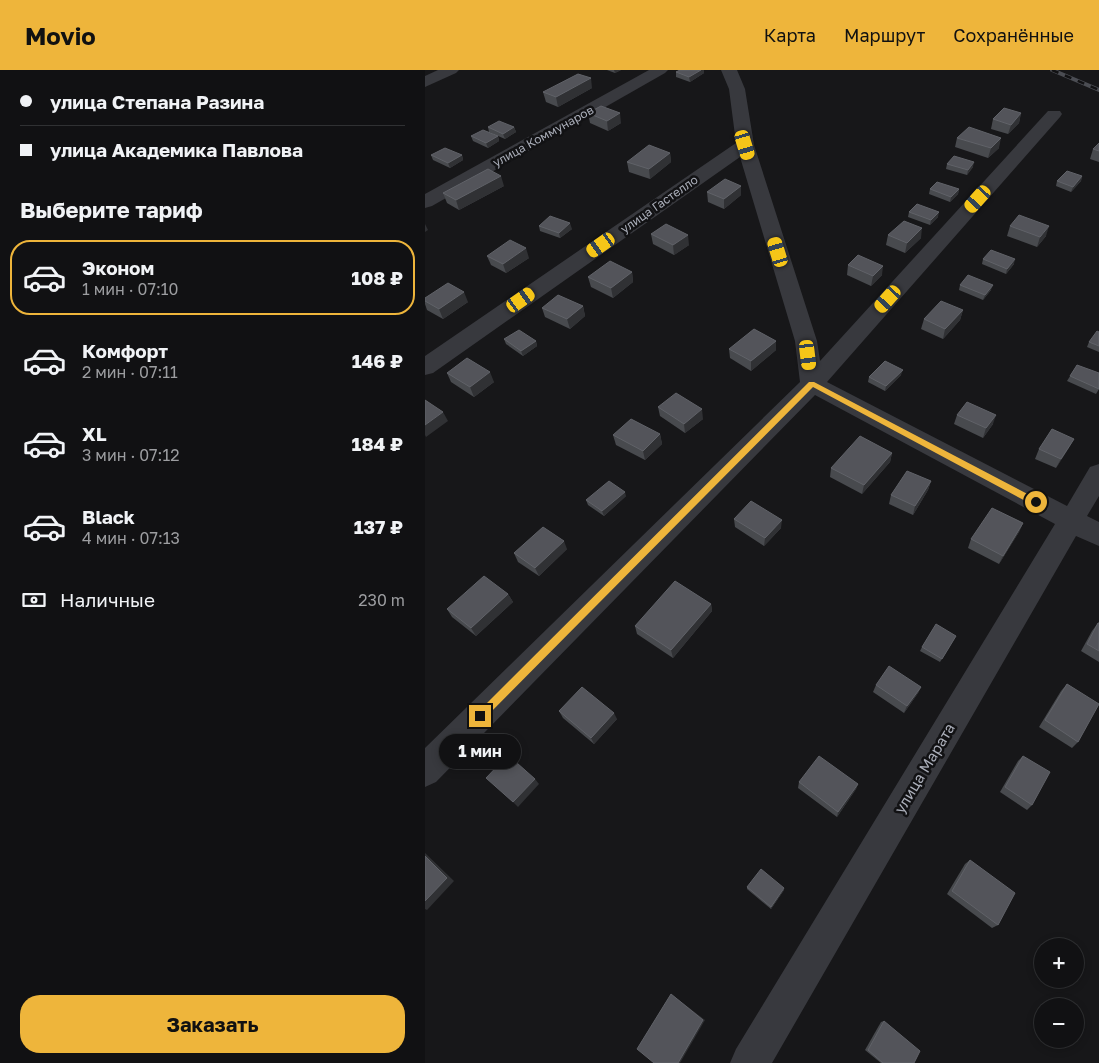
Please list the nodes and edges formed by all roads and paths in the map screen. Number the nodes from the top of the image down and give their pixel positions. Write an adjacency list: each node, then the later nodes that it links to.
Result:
1 (451, 70): 4 (street)
2 (660, 70): 7 (street, улица Коммунаров)
3 (729, 70): 6 (street)
4 (425, 82)
5 (1054, 114): 9 (street)
6 (745, 145): 8 (street, улица Гастелло); 9 (street)
7 (425, 202)
8 (425, 367)
9 (812, 384): 11 (street); 13 (street)
10 (1099, 474): 11 (street, улица Марата)
11 (1071, 521): 12 (street); 14 (street, улица Марата)
12 (1099, 535)
13 (425, 771)
14 (750, 1063)

